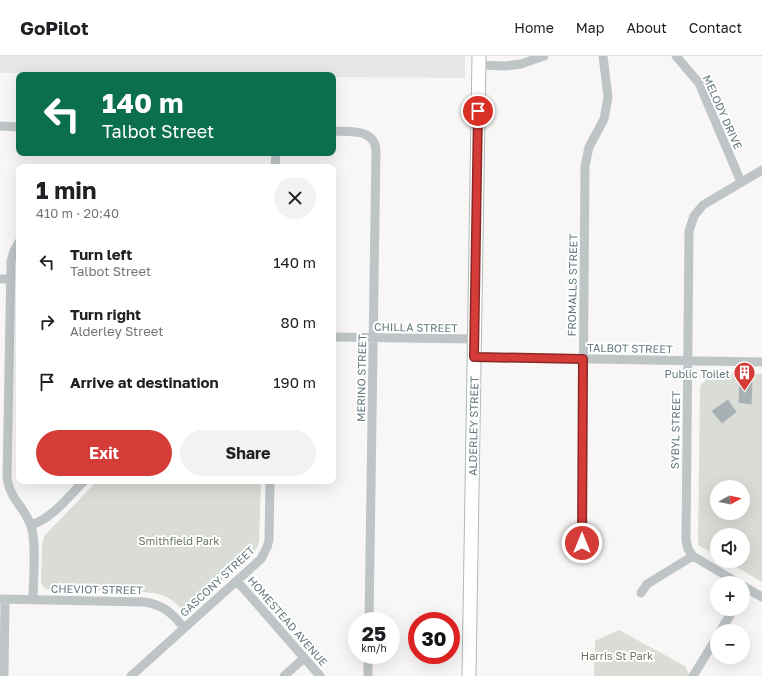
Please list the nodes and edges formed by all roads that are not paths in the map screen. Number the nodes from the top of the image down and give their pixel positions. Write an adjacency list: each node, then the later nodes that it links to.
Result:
1 (544, 56): 4 (street)
2 (603, 56): 18 (street, FROMALLS STREET)
3 (676, 56): 9 (street, MELODY DRIVE)
4 (479, 61): 16 (street, ALDERLEY STREET)
5 (0, 126): 6 (street)
6 (16, 127)
7 (336, 131): 15 (street, MERINO STREET)
8 (762, 170): 9 (street)
9 (741, 182): 19 (street, SYBYL STREET)
10 (16, 248): 12 (street)
11 (0, 279): 12 (street)
12 (10, 280): 13 (street)
13 (14, 332): 23 (street)
14 (336, 337): 15 (street, CHILLA STREET)
15 (373, 338): 16 (street, CHILLA STREET); 33 (street, MERINO STREET)
16 (474, 339): 17 (street, ALDERLEY STREET)
17 (474, 357): 18 (street, TALBOT STREET); 43 (street, ALDERLEY STREET)
18 (583, 359): 19 (street, TALBOT STREET); 24 (street, FROMALLS STREET)
19 (688, 361): 20 (street, TALBOT STREET); 25 (street, SYBYL STREET)
20 (762, 362)
21 (81, 484): 23 (street)
22 (270, 484): 27 (street, GASCONY STREET)
23 (31, 525): 32 (street)
24 (582, 543)
25 (693, 556): 26 (street); 29 (street)
26 (726, 576)
27 (237, 581): 34 (street, GASCONY STREET); 36 (street, HOMESTEAD AVENUE)
28 (750, 592): 30 (street)
29 (641, 593)
30 (762, 597)
31 (2, 600): 32 (street, CHEVIOT STREET); 38 (street)
32 (33, 600): 34 (street, CHEVIOT STREET)
33 (369, 612)
34 (184, 628): 39 (street, GASCONY STREET)
35 (710, 648): 44 (street)
36 (304, 658): 40 (street); 41 (street, HOMESTEAD AVENUE)
37 (368, 664): 42 (street)
38 (4, 676)
39 (131, 676)
40 (284, 676)
41 (320, 676)
42 (368, 676)
43 (470, 676)
44 (693, 676)

